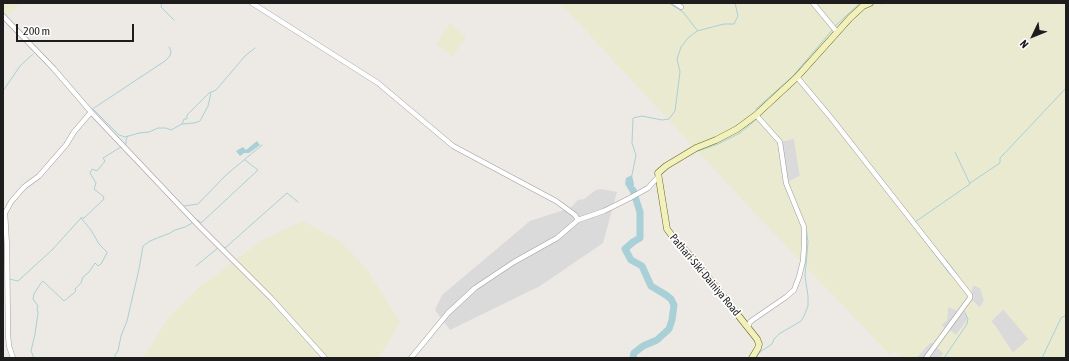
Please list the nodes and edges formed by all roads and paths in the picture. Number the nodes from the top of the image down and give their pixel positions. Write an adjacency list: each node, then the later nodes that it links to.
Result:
1 (252, 3): 12 (street)
2 (675, 3): 5 (street)
3 (813, 3): 7 (street)
4 (870, 3): 7 (main road)
5 (681, 7)
6 (3, 16): 9 (street)
7 (838, 32): 8 (main road)
8 (798, 77): 10 (main road); 18 (street)
9 (91, 112): 14 (street); 15 (street)
10 (756, 115): 11 (main road); 13 (street)
11 (659, 176): 12 (street); 13 (main road, Pathari-Siki-Dainiya Road)
12 (578, 220): 16 (street)
13 (748, 327): 17 (main road, Pathari-Siki-Dainiya Road)
14 (13, 358)
15 (325, 358)
16 (411, 358)
17 (752, 358)
18 (926, 358)

